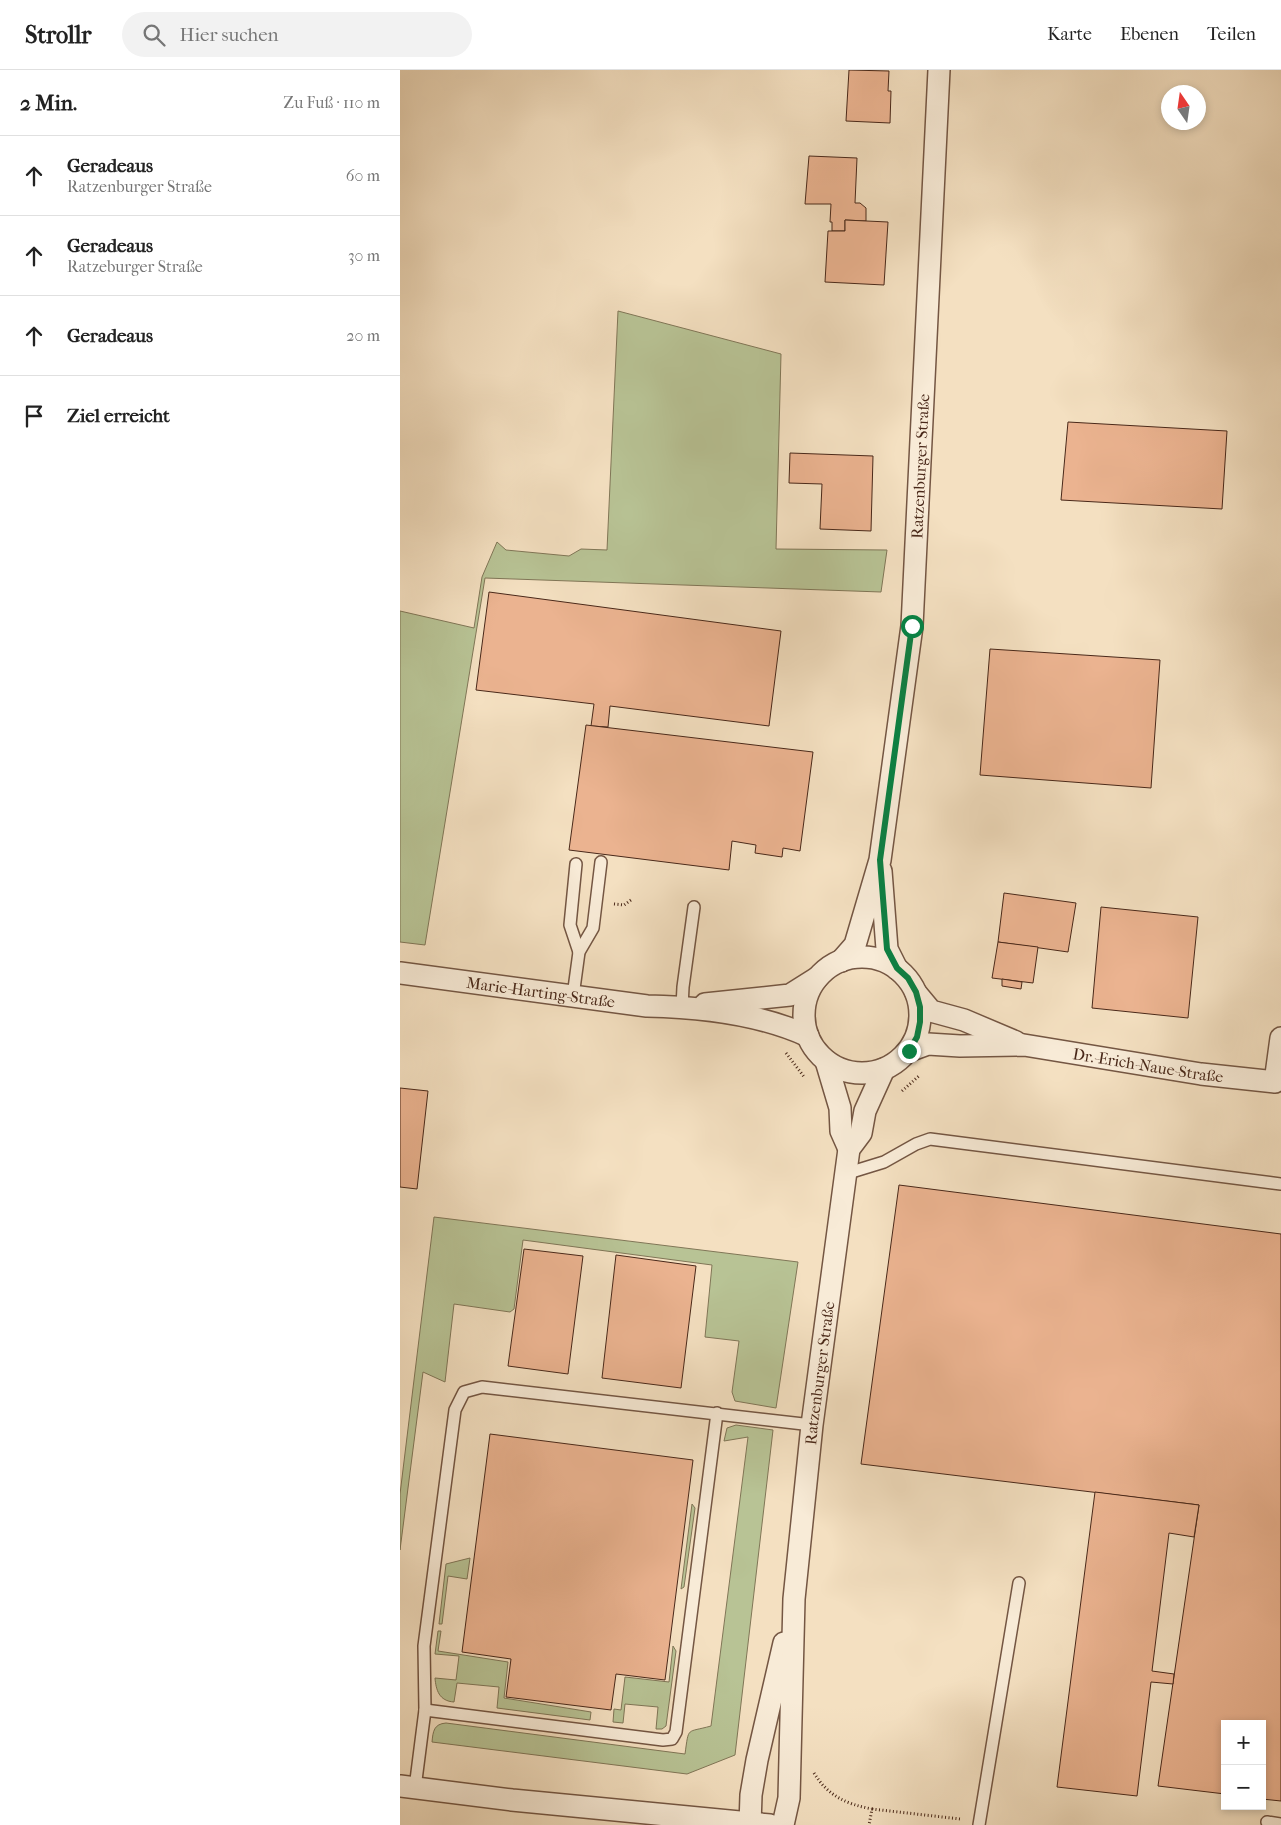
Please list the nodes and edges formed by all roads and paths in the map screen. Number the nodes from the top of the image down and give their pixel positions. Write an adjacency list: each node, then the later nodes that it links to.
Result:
1 (939, 70): 2 (street, Ratzenburger Straße)
2 (880, 860): 9 (street); 10 (street)
3 (601, 862): 8 (lane)
4 (576, 864): 8 (lane)
5 (631, 900): 6 (path)
6 (615, 904)
7 (694, 907): 15 (lane)
8 (579, 952): 14 (lane)
9 (841, 961): 10 (street); 12 (street)
10 (897, 968): 13 (street)
11 (400, 972): 14 (street, Marie-Harting-Straße)
12 (817, 978): 15 (street); 17 (street)
13 (916, 992): 19 (street); 20 (street)
14 (574, 996): 15 (street, Marie-Harting-Straße)
15 (682, 1007): 16 (street)
16 (769, 1021): 17 (street); 24 (path)
17 (808, 1036): 21 (street)
18 (1281, 1038): 25 (street, Dr.-Erich-Naue-Straße)
19 (1024, 1045): 20 (street); 25 (street, Dr.-Erich-Naue-Straße)
20 (909, 1051): 22 (street)
21 (826, 1061): 22 (street); 27 (street)
22 (884, 1069): 27 (street)
23 (926, 1069): 26 (path)
24 (809, 1083)
25 (1278, 1083)
26 (900, 1093)
27 (849, 1149): 28 (street, Ratzenburger Straße)
28 (845, 1174): 29 (lane); 31 (street, Ratzenburger Straße)
29 (1281, 1184)
30 (717, 1413): 31 (lane); 34 (lane); 34 (lane)
31 (812, 1425): 33 (street, Ratzenburger Straße)
32 (1018, 1583): 39 (lane)
33 (794, 1599): 41 (street, Ratzenburger Straße); 42 (street, Ratzenburger Straße)
34 (425, 1710): 36 (lane)
35 (812, 1766): 37 (path)
36 (408, 1787): 41 (street)
37 (872, 1809): 39 (path); 43 (path)
38 (1266, 1822): 40 (lane)
39 (980, 1824)
40 (1281, 1824)
41 (757, 1825)
42 (783, 1825)
43 (869, 1825)

